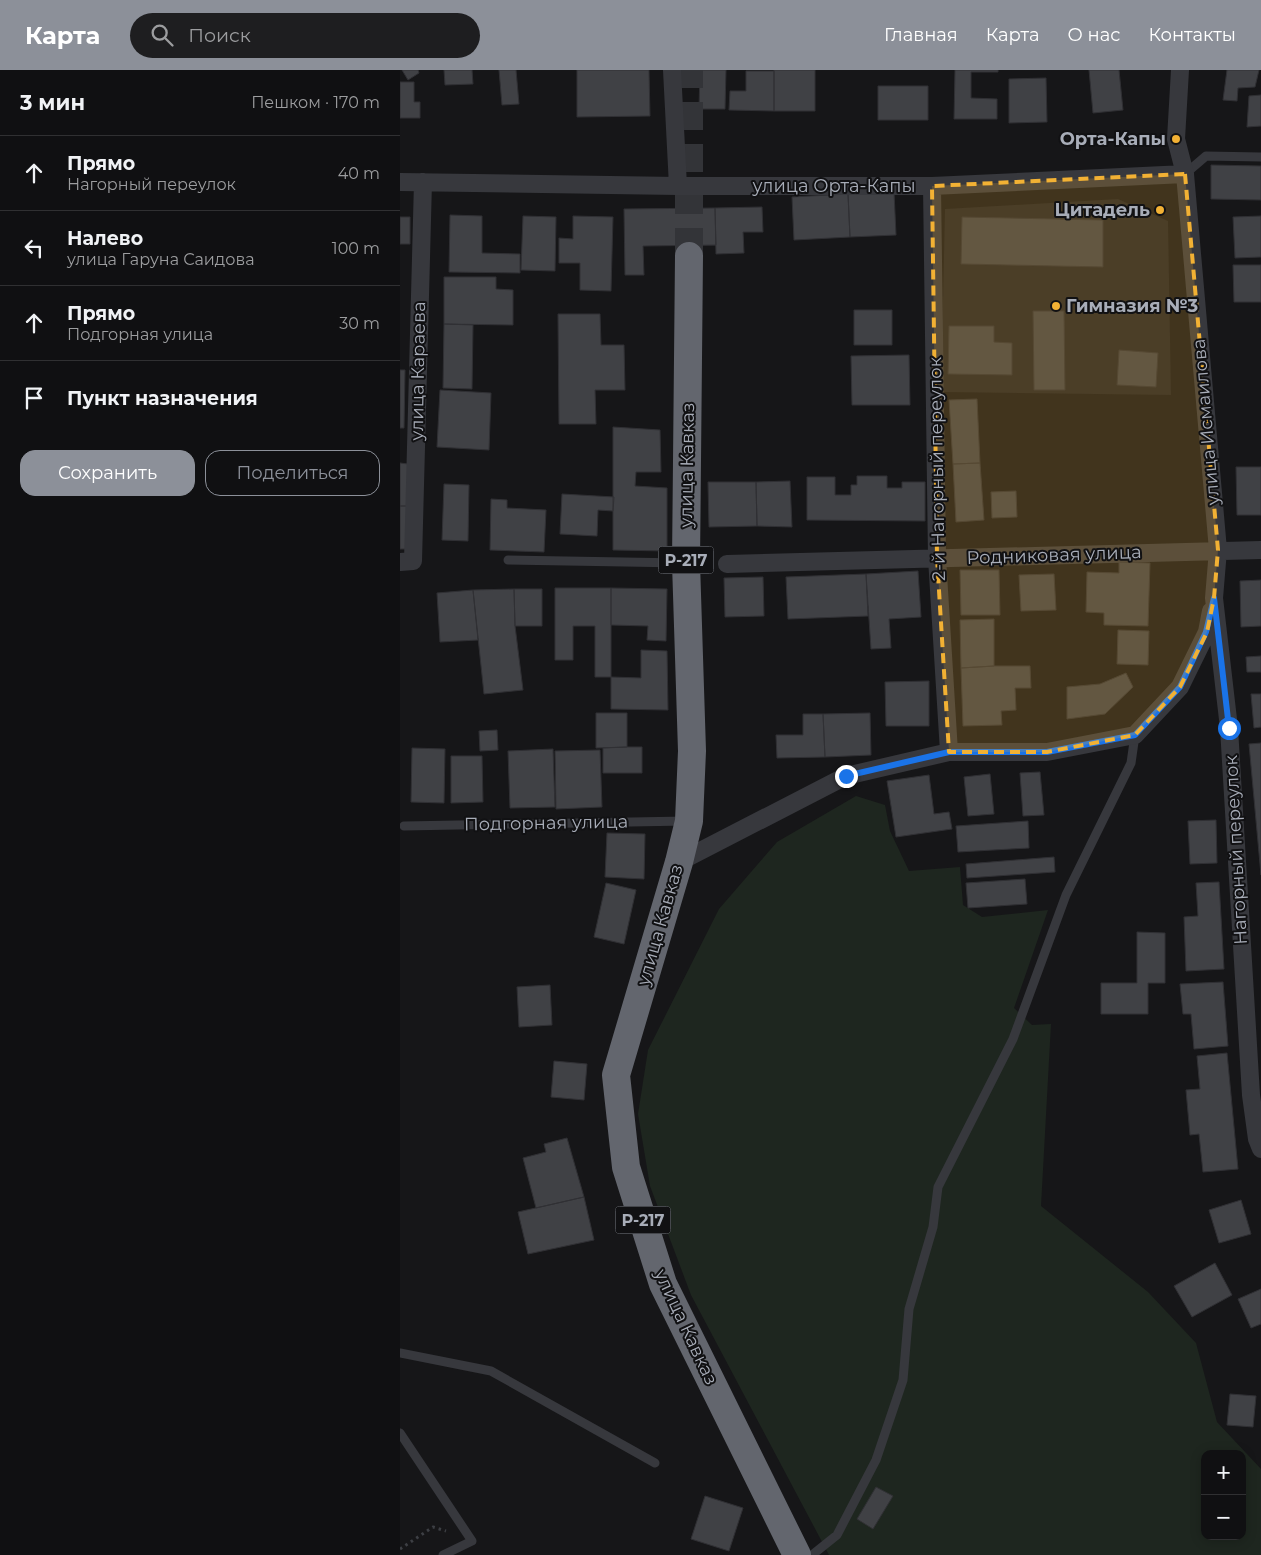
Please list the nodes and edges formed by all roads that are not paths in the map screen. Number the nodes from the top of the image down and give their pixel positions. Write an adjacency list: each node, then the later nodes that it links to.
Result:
1 (672, 70): 7 (street)
2 (1180, 70): 4 (street, улица Исмаилова)
3 (1261, 157): 4 (lane)
4 (1185, 174): 8 (street, улица Орта-Капы); 10 (street, улица Исмаилова)
5 (400, 182): 6 (street, улица Орта-Капы)
6 (423, 182): 7 (street, улица Орта-Капы); 14 (street, улица Караева)
7 (678, 186): 8 (street, улица Орта-Капы)
8 (932, 186): 12 (street, 2-й Нагорный переулок)
9 (689, 256): 15 (highway, улица Кавказ / Р-217)
10 (1218, 550): 11 (street, Родниковая улица); 12 (street, Родниковая улица); 17 (street, Нагорный переулок)
11 (1261, 550)
12 (937, 558): 16 (street, Родниковая улица); 19 (street, 2-й Нагорный переулок)
13 (508, 560): 15 (lane)
14 (407, 561)
15 (686, 564): 20 (highway, улица Кавказ / Р-217)
16 (727, 564)
17 (1214, 598): 18 (street); 23 (street, Нагорный переулок)
18 (1135, 735): 19 (street); 29 (lane)
19 (949, 752): 22 (street)
20 (689, 821): 21 (lane, Подгорная улица); 22 (highway, улица Кавказ / Р-217)
21 (404, 826)
22 (679, 862): 28 (highway, улица Кавказ / Р-217)
23 (1261, 1149)
24 (400, 1353): 26 (lane)
25 (400, 1434): 27 (lane)
26 (655, 1463)
27 (443, 1555)
28 (797, 1555)
29 (812, 1555)

